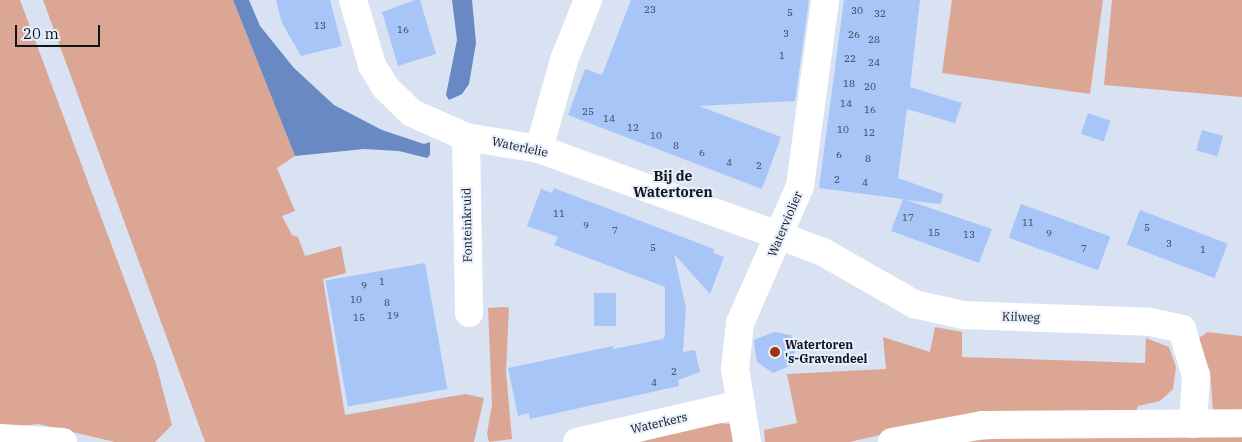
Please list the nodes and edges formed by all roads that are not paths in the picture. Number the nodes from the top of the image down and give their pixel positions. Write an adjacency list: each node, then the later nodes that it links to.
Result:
1 (353, 0): 4 (street, Waterlelie)
2 (588, 0): 5 (street)
3 (825, 0): 6 (street, Waterviolier)
4 (466, 137): 5 (street, Waterlelie); 7 (street, Fonteinkruid)
5 (539, 148): 6 (street, Waterlelie)
6 (781, 236): 8 (street, Waterviolier); 10 (street, Kilweg)
7 (469, 313)
8 (741, 404): 13 (street, Waterkers); 14 (street, Waterviolier)
9 (1242, 423): 10 (street)
10 (1193, 424): 15 (street)
11 (0, 438): 12 (street)
12 (63, 442)
13 (577, 442)
14 (747, 442)
15 (892, 442)

